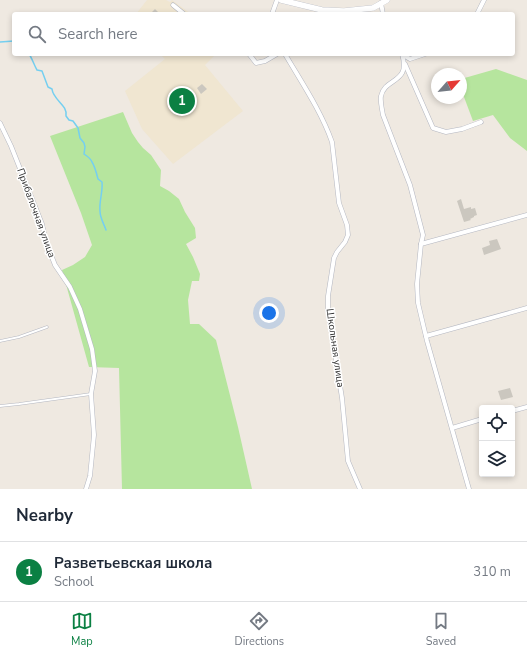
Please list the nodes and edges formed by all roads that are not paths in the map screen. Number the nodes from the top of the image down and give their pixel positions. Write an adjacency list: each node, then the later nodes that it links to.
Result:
1 (277, 0): 8 (street)
2 (281, 0): 5 (street)
3 (387, 0): 5 (street)
4 (484, 0): 10 (street)
5 (381, 3): 9 (street)
6 (173, 5): 7 (street)
7 (182, 12)
8 (273, 12)
9 (383, 12)
10 (478, 12)
11 (251, 56): 12 (street)
12 (274, 56)
13 (287, 56): 33 (street, Школьная улица)
14 (403, 56): 17 (street)
15 (405, 56): 16 (street)
16 (419, 56)
17 (405, 63): 18 (street); 21 (street)
18 (481, 122)
19 (0, 123): 26 (street, Прибалочная улица)
20 (527, 215): 21 (street)
21 (421, 244): 24 (street)
22 (527, 308): 24 (street)
23 (47, 327): 25 (lane)
24 (426, 336): 31 (street)
25 (0, 341)
26 (91, 394): 27 (lane); 32 (street, Прибалочная улица)
27 (0, 406)
28 (527, 407): 29 (street)
29 (515, 410)
30 (479, 420): 31 (street)
31 (452, 428): 34 (street)
32 (86, 489)
33 (360, 489)
34 (469, 489)

